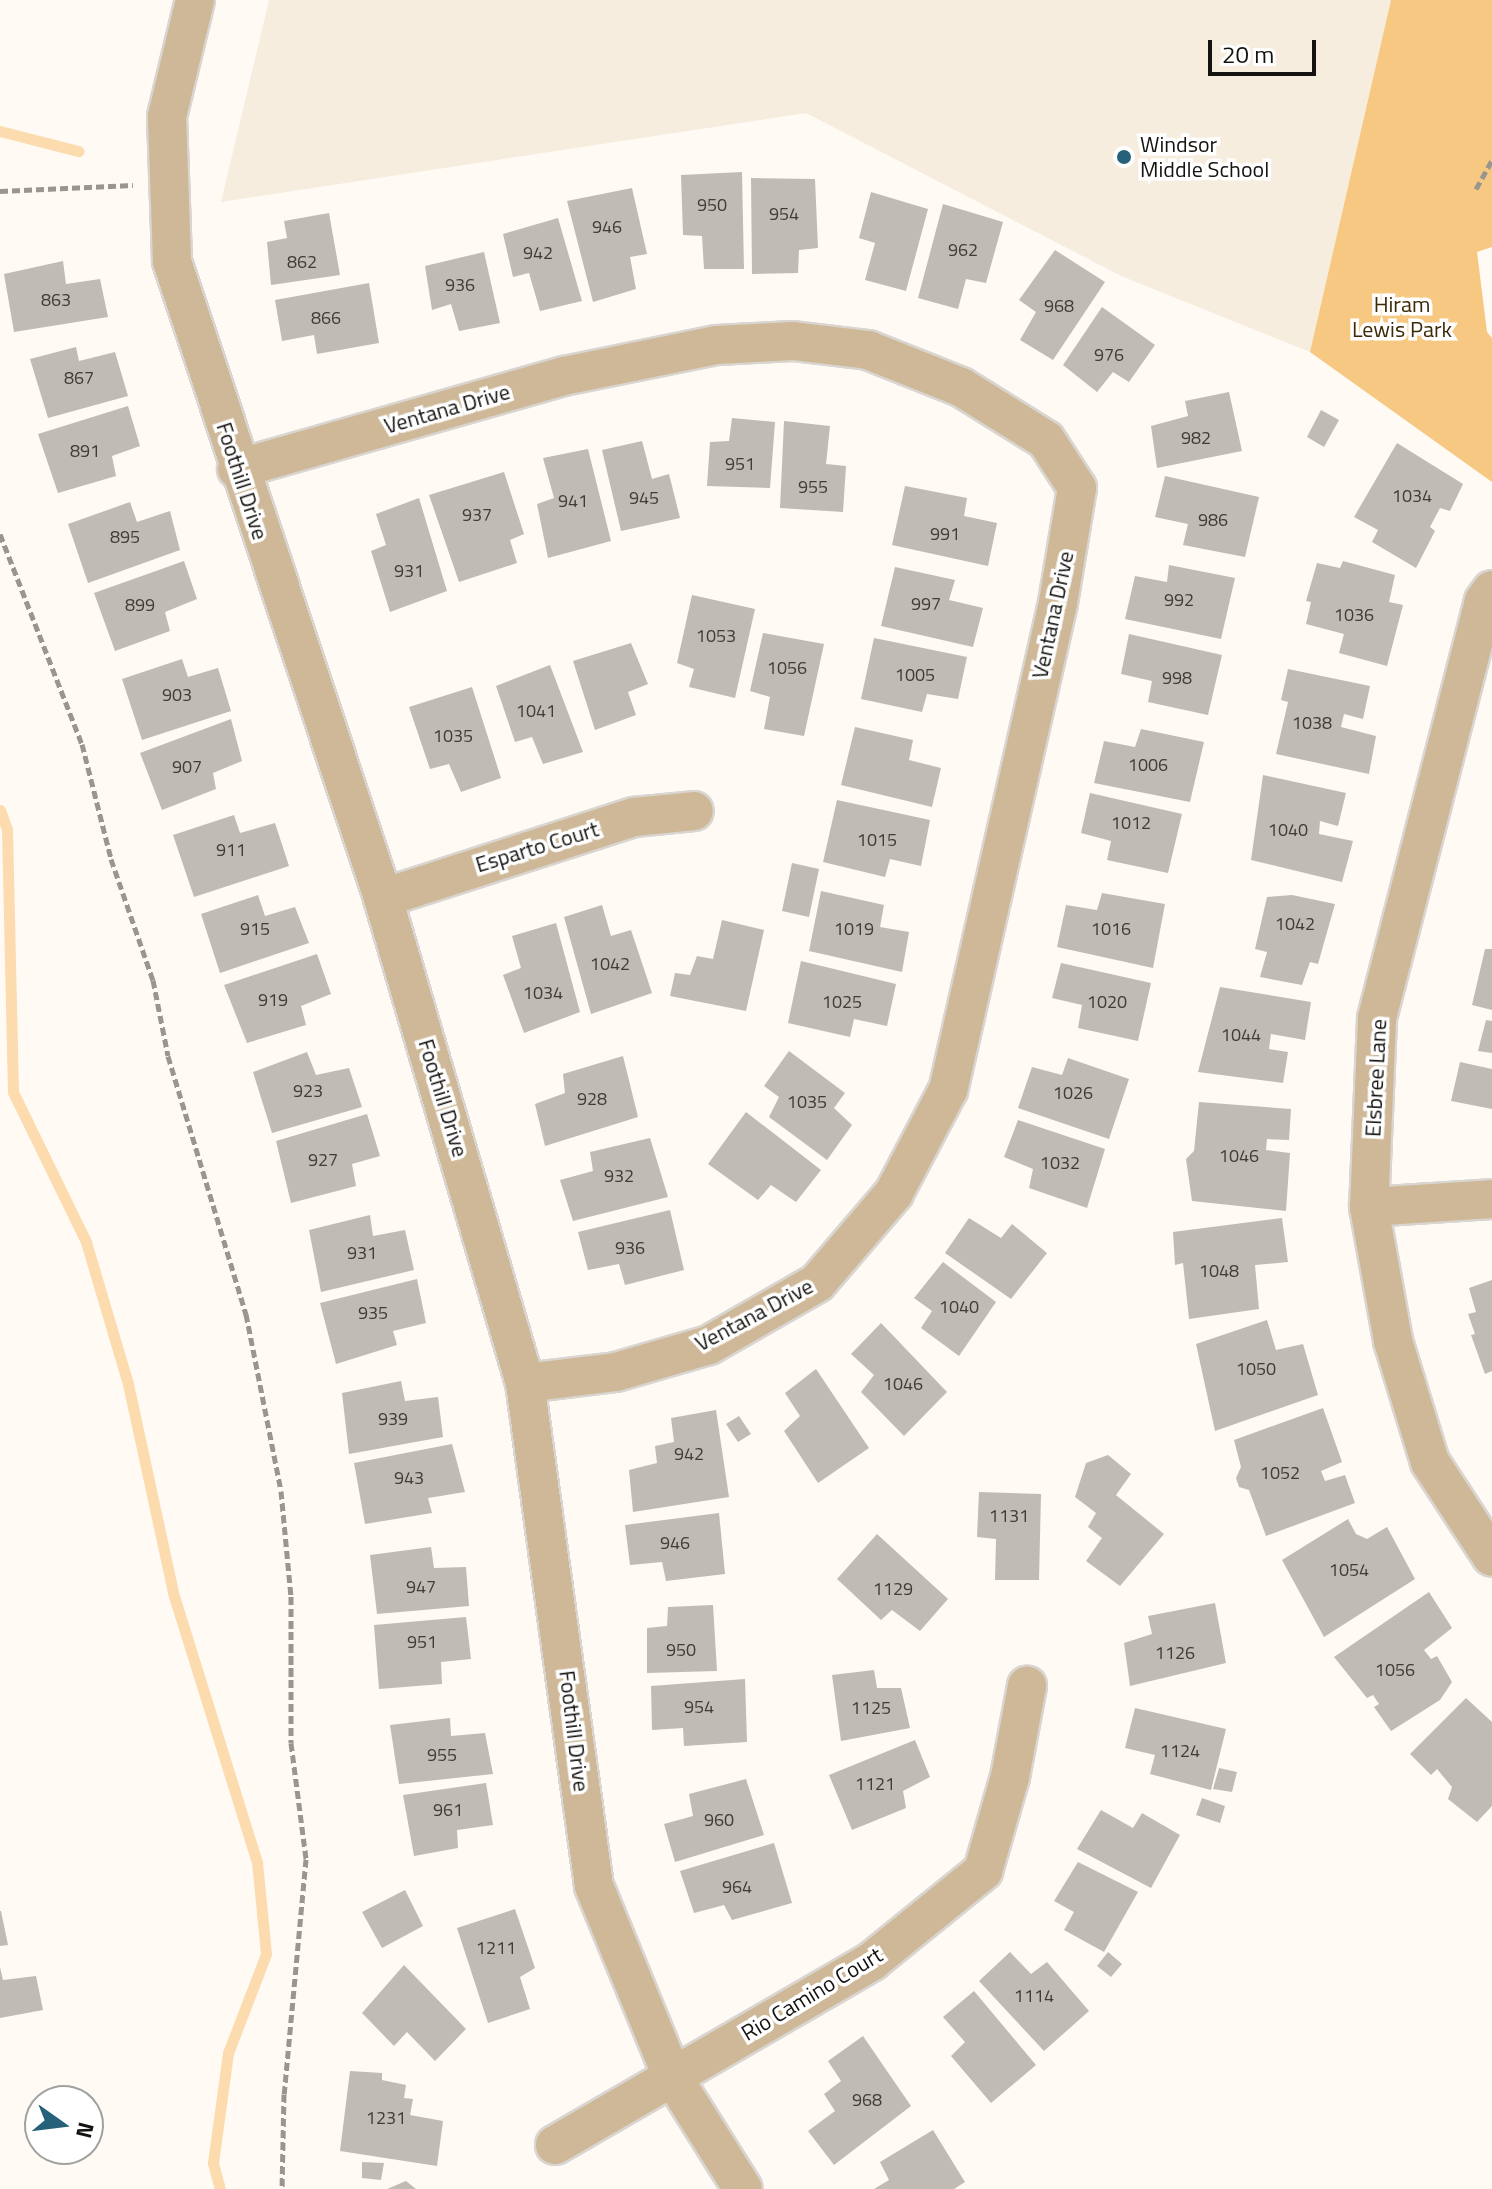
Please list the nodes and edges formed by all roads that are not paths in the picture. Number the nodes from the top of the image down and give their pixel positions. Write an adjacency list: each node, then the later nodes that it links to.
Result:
1 (195, 0): 2 (street, Foothill Drive)
2 (237, 469): 5 (street, Foothill Drive); 8 (street, Ventana Drive)
3 (1492, 590): 7 (street, Elsbree Lane)
4 (694, 811): 5 (street, Esparto Court)
5 (383, 898): 8 (street, Foothill Drive)
6 (1492, 1199): 7 (street)
7 (1369, 1207): 9 (street, Elsbree Lane)
8 (525, 1383): 11 (street, Foothill Drive)
9 (1492, 1557)
10 (1027, 1686): 11 (street, Rio Camino Court)
11 (672, 2076): 12 (street, Rio Camino Court); 13 (street, Foothill Drive)
12 (555, 2145)
13 (743, 2189)

